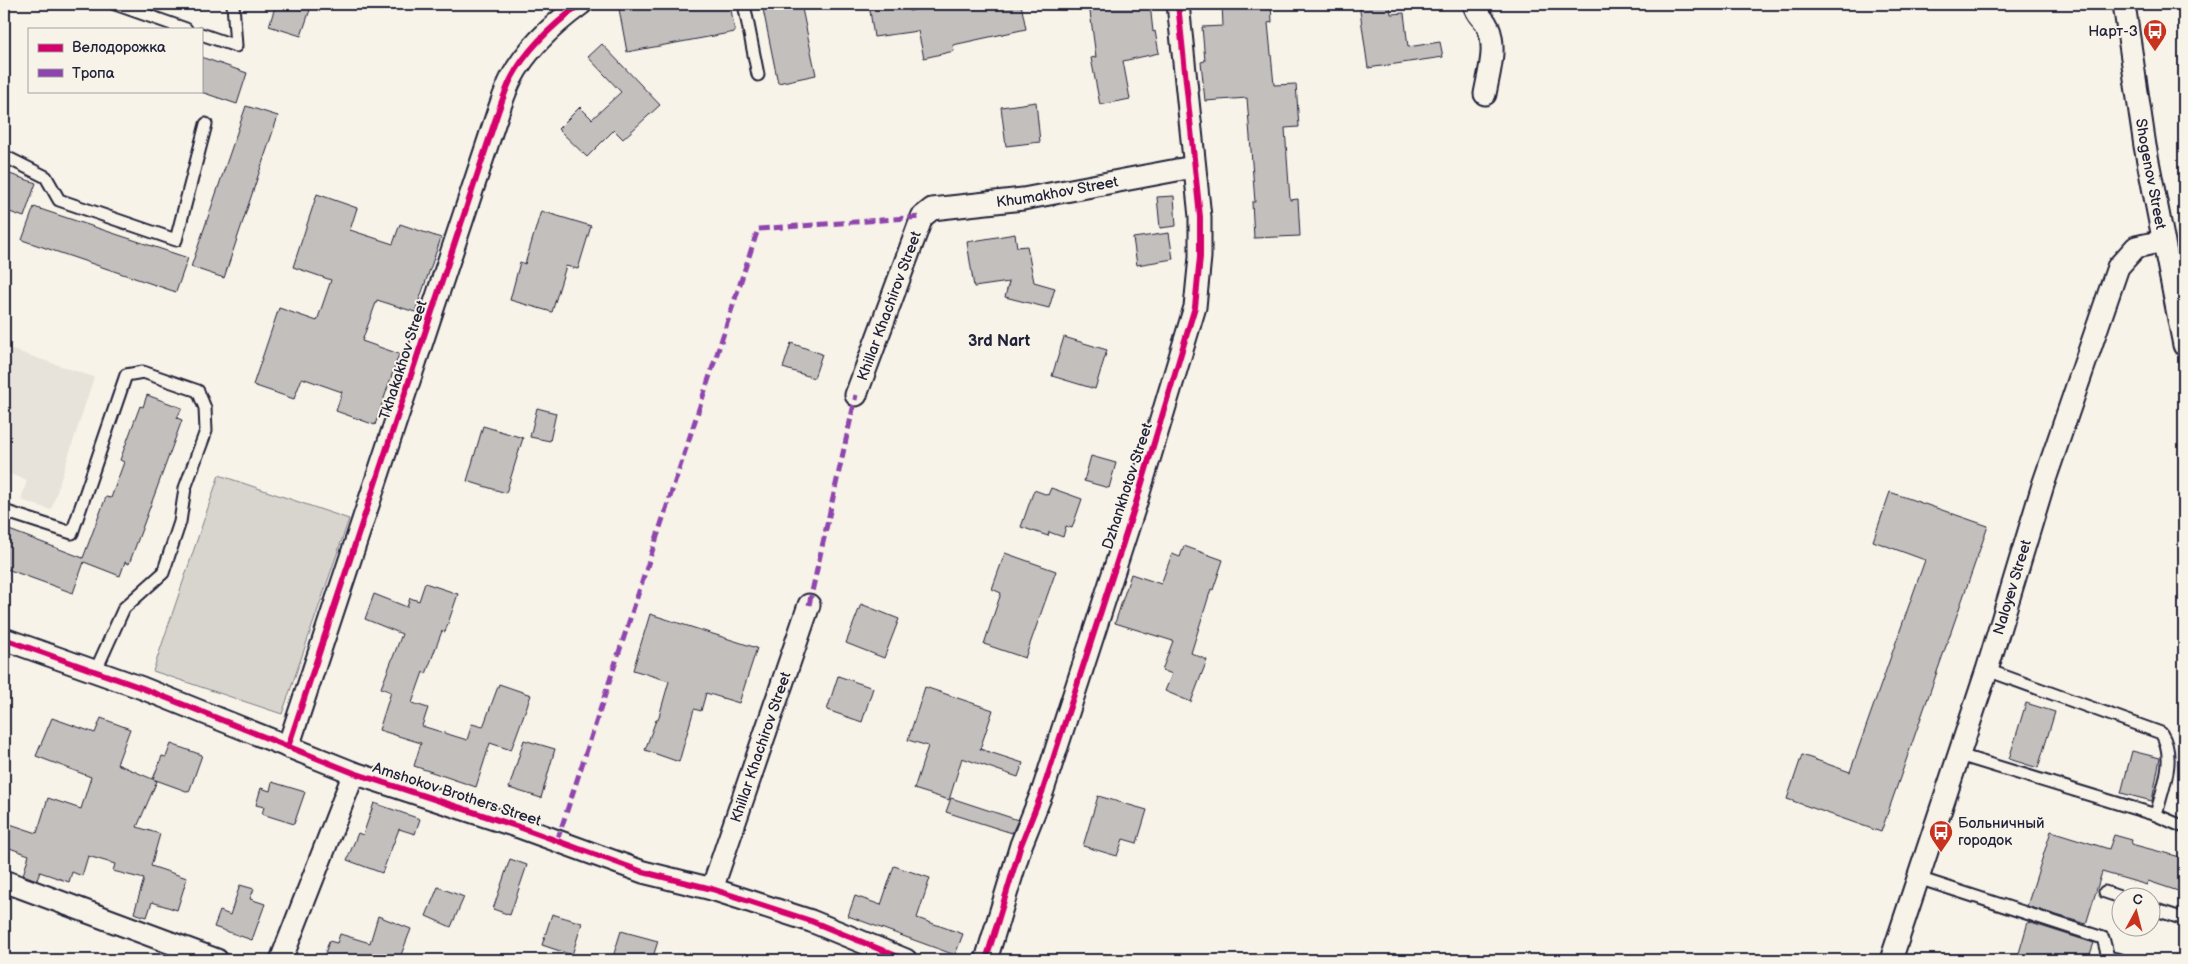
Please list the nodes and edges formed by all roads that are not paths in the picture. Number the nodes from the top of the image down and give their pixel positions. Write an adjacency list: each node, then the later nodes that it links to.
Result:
1 (115, 4): 8 (lane)
2 (233, 4): 9 (lane)
3 (581, 4): 24 (street, Tkhakakhov Street)
4 (744, 4): 10 (lane)
5 (1178, 4): 14 (street, Dzhankhotov Street)
6 (1474, 4): 11 (street)
7 (2124, 4): 16 (street, Shogenov Street)
8 (183, 28)
9 (202, 34)
10 (758, 75)
11 (1485, 94)
12 (206, 124): 13 (lane)
13 (4, 156)
14 (1193, 167): 15 (street, Khumakhov Street); 40 (street, Dzhankhotov Street)
15 (922, 218): 18 (street, Khillar Khachirov Street)
16 (2164, 241): 17 (street, Shogenov Street); 22 (street, Naloyev Street)
17 (2184, 345)
18 (856, 395)
19 (4, 511): 23 (lane)
20 (809, 605): 31 (street, Khillar Khachirov Street)
21 (4, 639): 23 (street, Amshokov Brothers Street)
22 (1987, 670): 25 (street, Naloyev Street); 27 (lane)
23 (94, 672): 24 (street, Amshokov Brothers Street)
24 (288, 747): 26 (street, Amshokov Brothers Street)
25 (1959, 755): 27 (lane); 29 (street, Naloyev Street)
26 (354, 772): 31 (street, Amshokov Brothers Street); 38 (street)
27 (2156, 815): 28 (lane)
28 (2184, 827)
29 (1918, 878): 41 (street, Naloyev Street); 42 (lane)
30 (4, 881): 37 (street)
31 (712, 889): 39 (street, Amshokov Brothers Street)
32 (2105, 892): 33 (lane)
33 (2110, 894)
34 (2160, 911): 35 (lane)
35 (2184, 919)
36 (2184, 956): 43 (lane)
37 (217, 960)
38 (281, 960)
39 (906, 960)
40 (986, 960)
41 (1891, 960)
42 (2121, 960)
43 (2181, 960)

